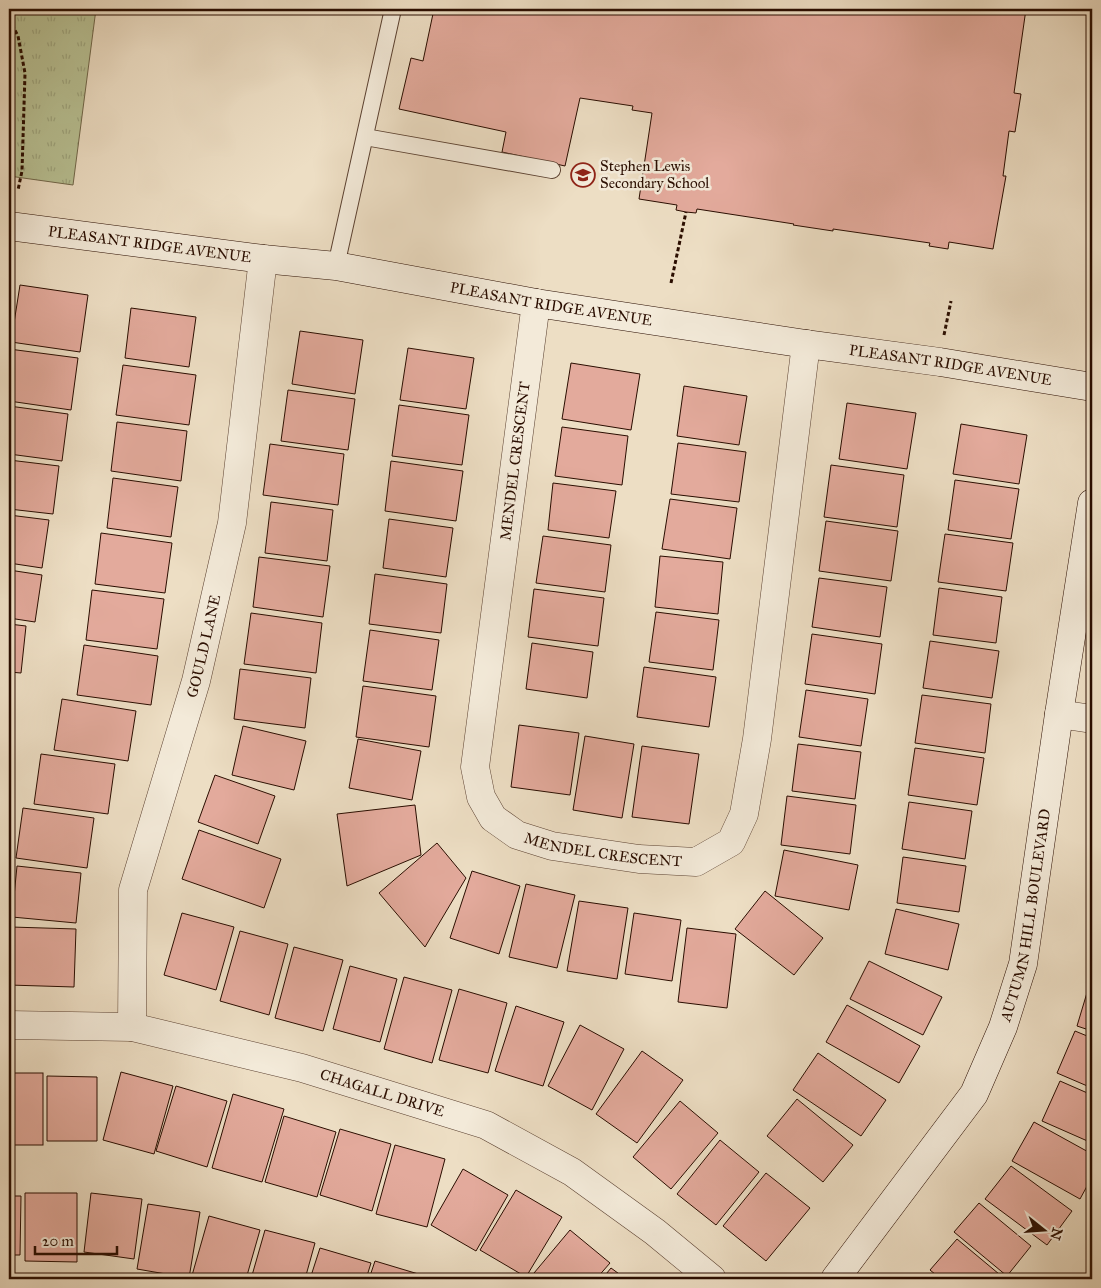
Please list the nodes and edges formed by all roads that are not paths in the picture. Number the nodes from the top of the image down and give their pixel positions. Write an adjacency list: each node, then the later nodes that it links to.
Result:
1 (393, 9): 2 (lane)
2 (365, 137): 3 (lane); 6 (lane)
3 (552, 170)
4 (9, 226): 5 (street, PLEASANT RIDGE AVENUE)
5 (262, 259): 6 (street, PLEASANT RIDGE AVENUE); 14 (street, GOULD LANE)
6 (336, 266): 7 (street, PLEASANT RIDGE AVENUE)
7 (536, 303): 8 (street, PLEASANT RIDGE AVENUE); 8 (street, MENDEL CRESCENT)
8 (806, 344): 9 (street, PLEASANT RIDGE AVENUE)
9 (1092, 387)
10 (1092, 503): 11 (street, AUTUMN HILL BOULEVARD)
11 (1059, 714): 12 (street); 16 (street, AUTUMN HILL BOULEVARD)
12 (1092, 719)
13 (9, 1025): 14 (street, CHAGALL DRIVE)
14 (132, 1027): 15 (street, CHAGALL DRIVE)
15 (712, 1279)
16 (835, 1279)

